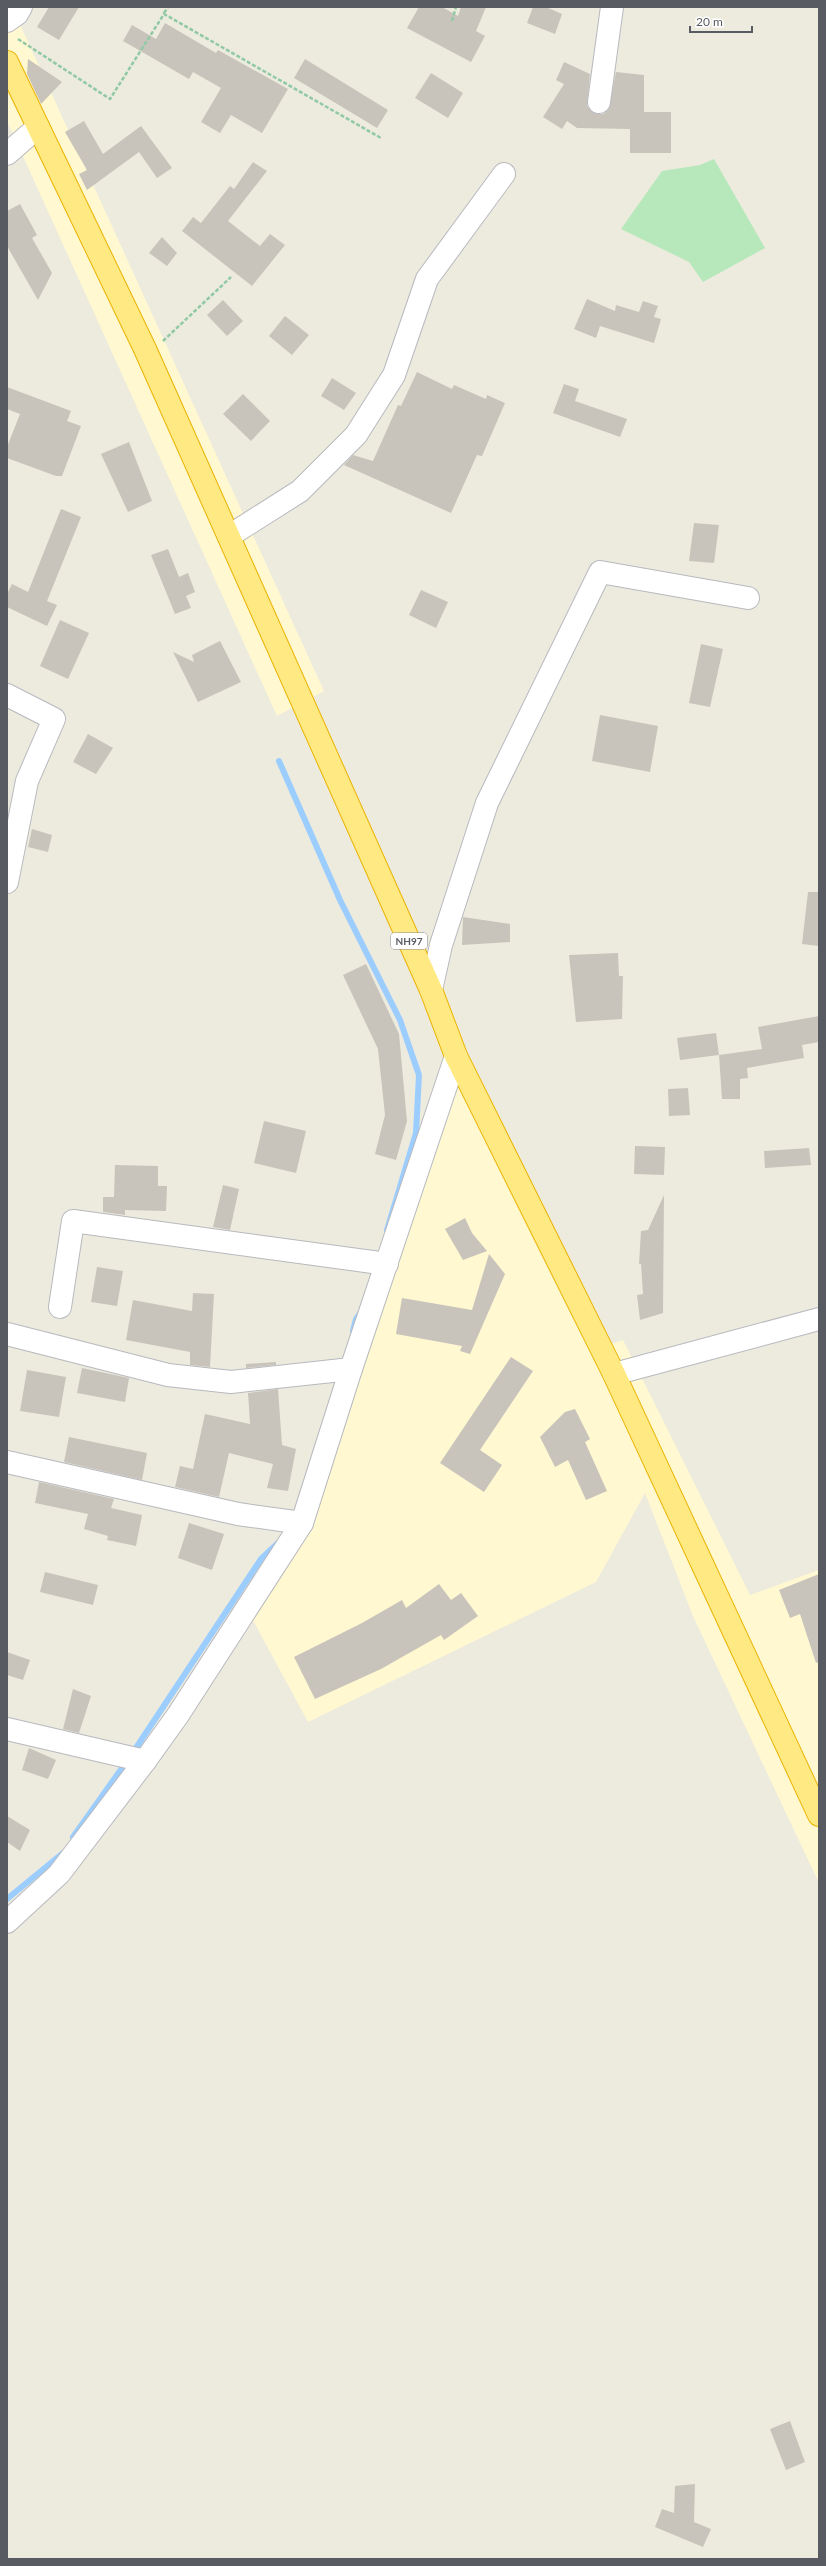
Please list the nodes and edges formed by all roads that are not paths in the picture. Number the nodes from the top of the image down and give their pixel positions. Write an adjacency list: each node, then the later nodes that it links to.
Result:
1 (21, 7): 3 (street)
2 (612, 7): 5 (street)
3 (10, 29)
4 (7, 62): 6 (highway, NH97)
5 (598, 102)
6 (38, 127): 7 (street); 9 (highway, NH97)
7 (7, 154)
8 (504, 174): 9 (street)
9 (229, 536): 13 (highway, NH97)
10 (748, 598): 13 (street)
11 (7, 694): 12 (street)
12 (7, 882)
13 (430, 990): 14 (highway, NH97)
14 (456, 1056): 15 (street); 20 (highway, NH97)
15 (387, 1264): 16 (street); 19 (street)
16 (60, 1307)
17 (819, 1319): 20 (street)
18 (7, 1334): 19 (street)
19 (350, 1369): 22 (street)
20 (614, 1374): 25 (highway, NH97)
21 (7, 1462): 22 (street)
22 (302, 1523): 24 (street)
23 (7, 1729): 24 (street)
24 (145, 1761): 26 (street)
25 (819, 1815)
26 (7, 1922)

